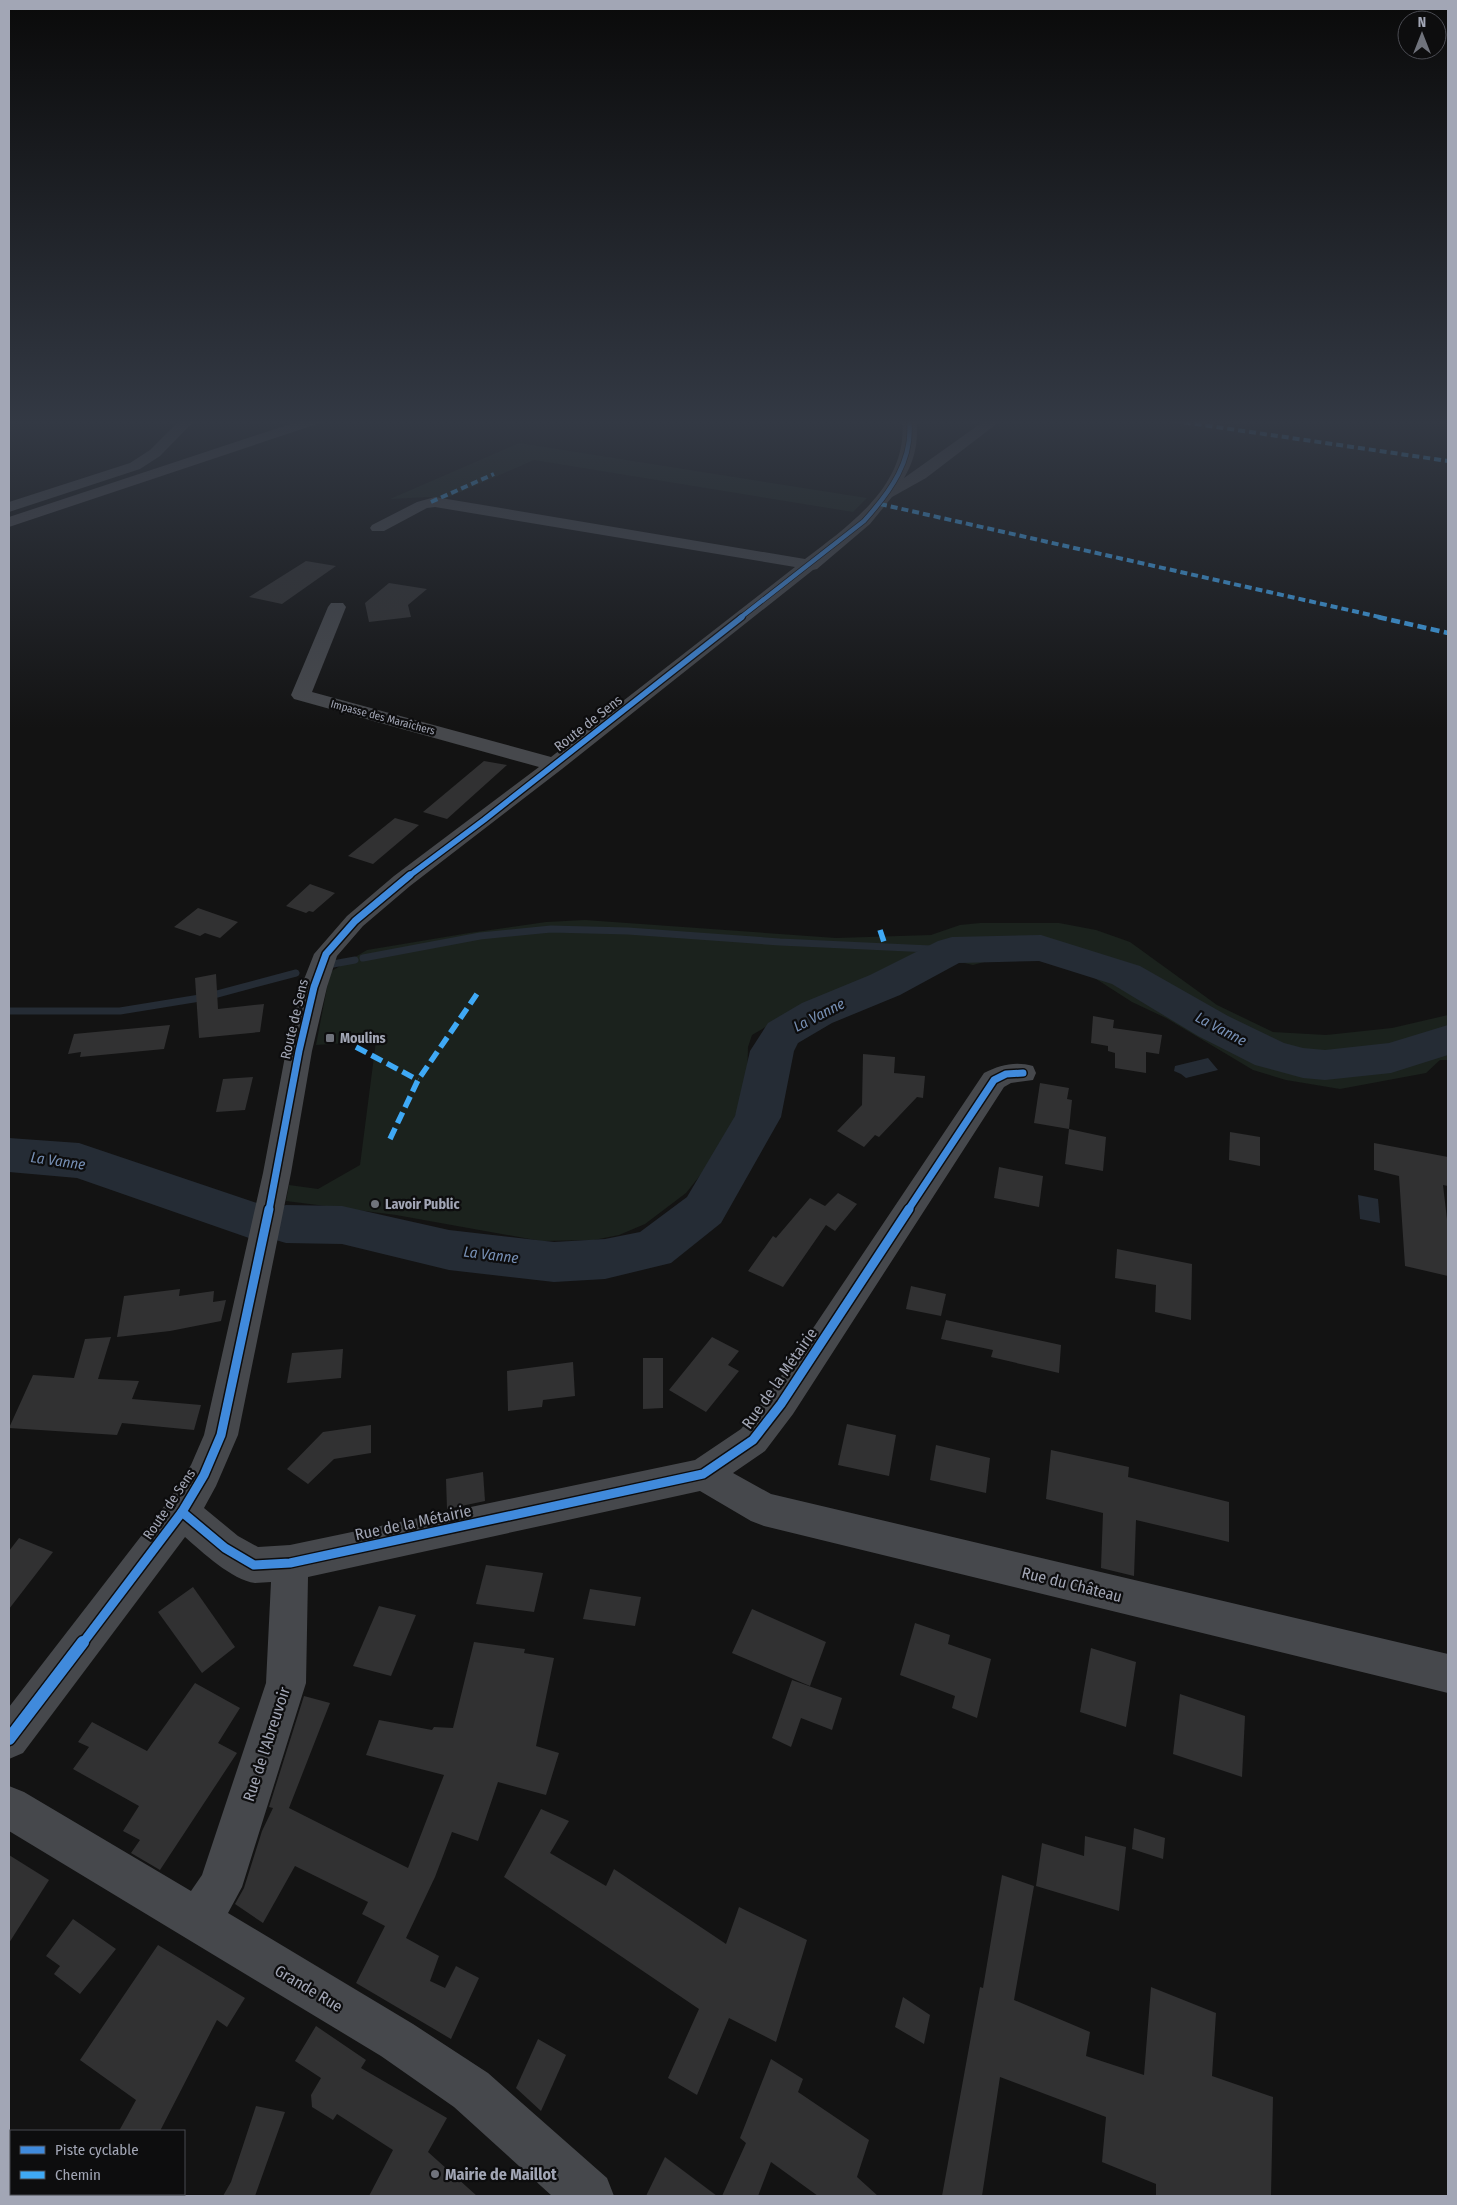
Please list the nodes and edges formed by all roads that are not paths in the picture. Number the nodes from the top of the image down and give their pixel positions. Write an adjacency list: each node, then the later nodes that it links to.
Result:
1 (390, 522): 4 (street)
2 (554, 522): 5 (street)
3 (864, 522): 5 (street, Route de Sens)
4 (378, 528)
5 (811, 565): 7 (street, Route de Sens)
6 (338, 607): 7 (street, Impasse des Maraîchers)
7 (555, 765): 10 (street, Route de Sens)
8 (1023, 1073): 9 (street, Rue de la Métairie)
9 (703, 1474): 11 (street, Rue de la Métairie); 12 (street, Rue du Château)
10 (182, 1512): 11 (street); 13 (street, Route de Sens)
11 (290, 1563): 15 (street, Rue de l'Abreuvoir)
12 (1448, 1674)
13 (9, 1740)
14 (9, 1807): 15 (street, Grande Rue)
15 (197, 1921): 16 (street, Grande Rue)
16 (589, 2196)

